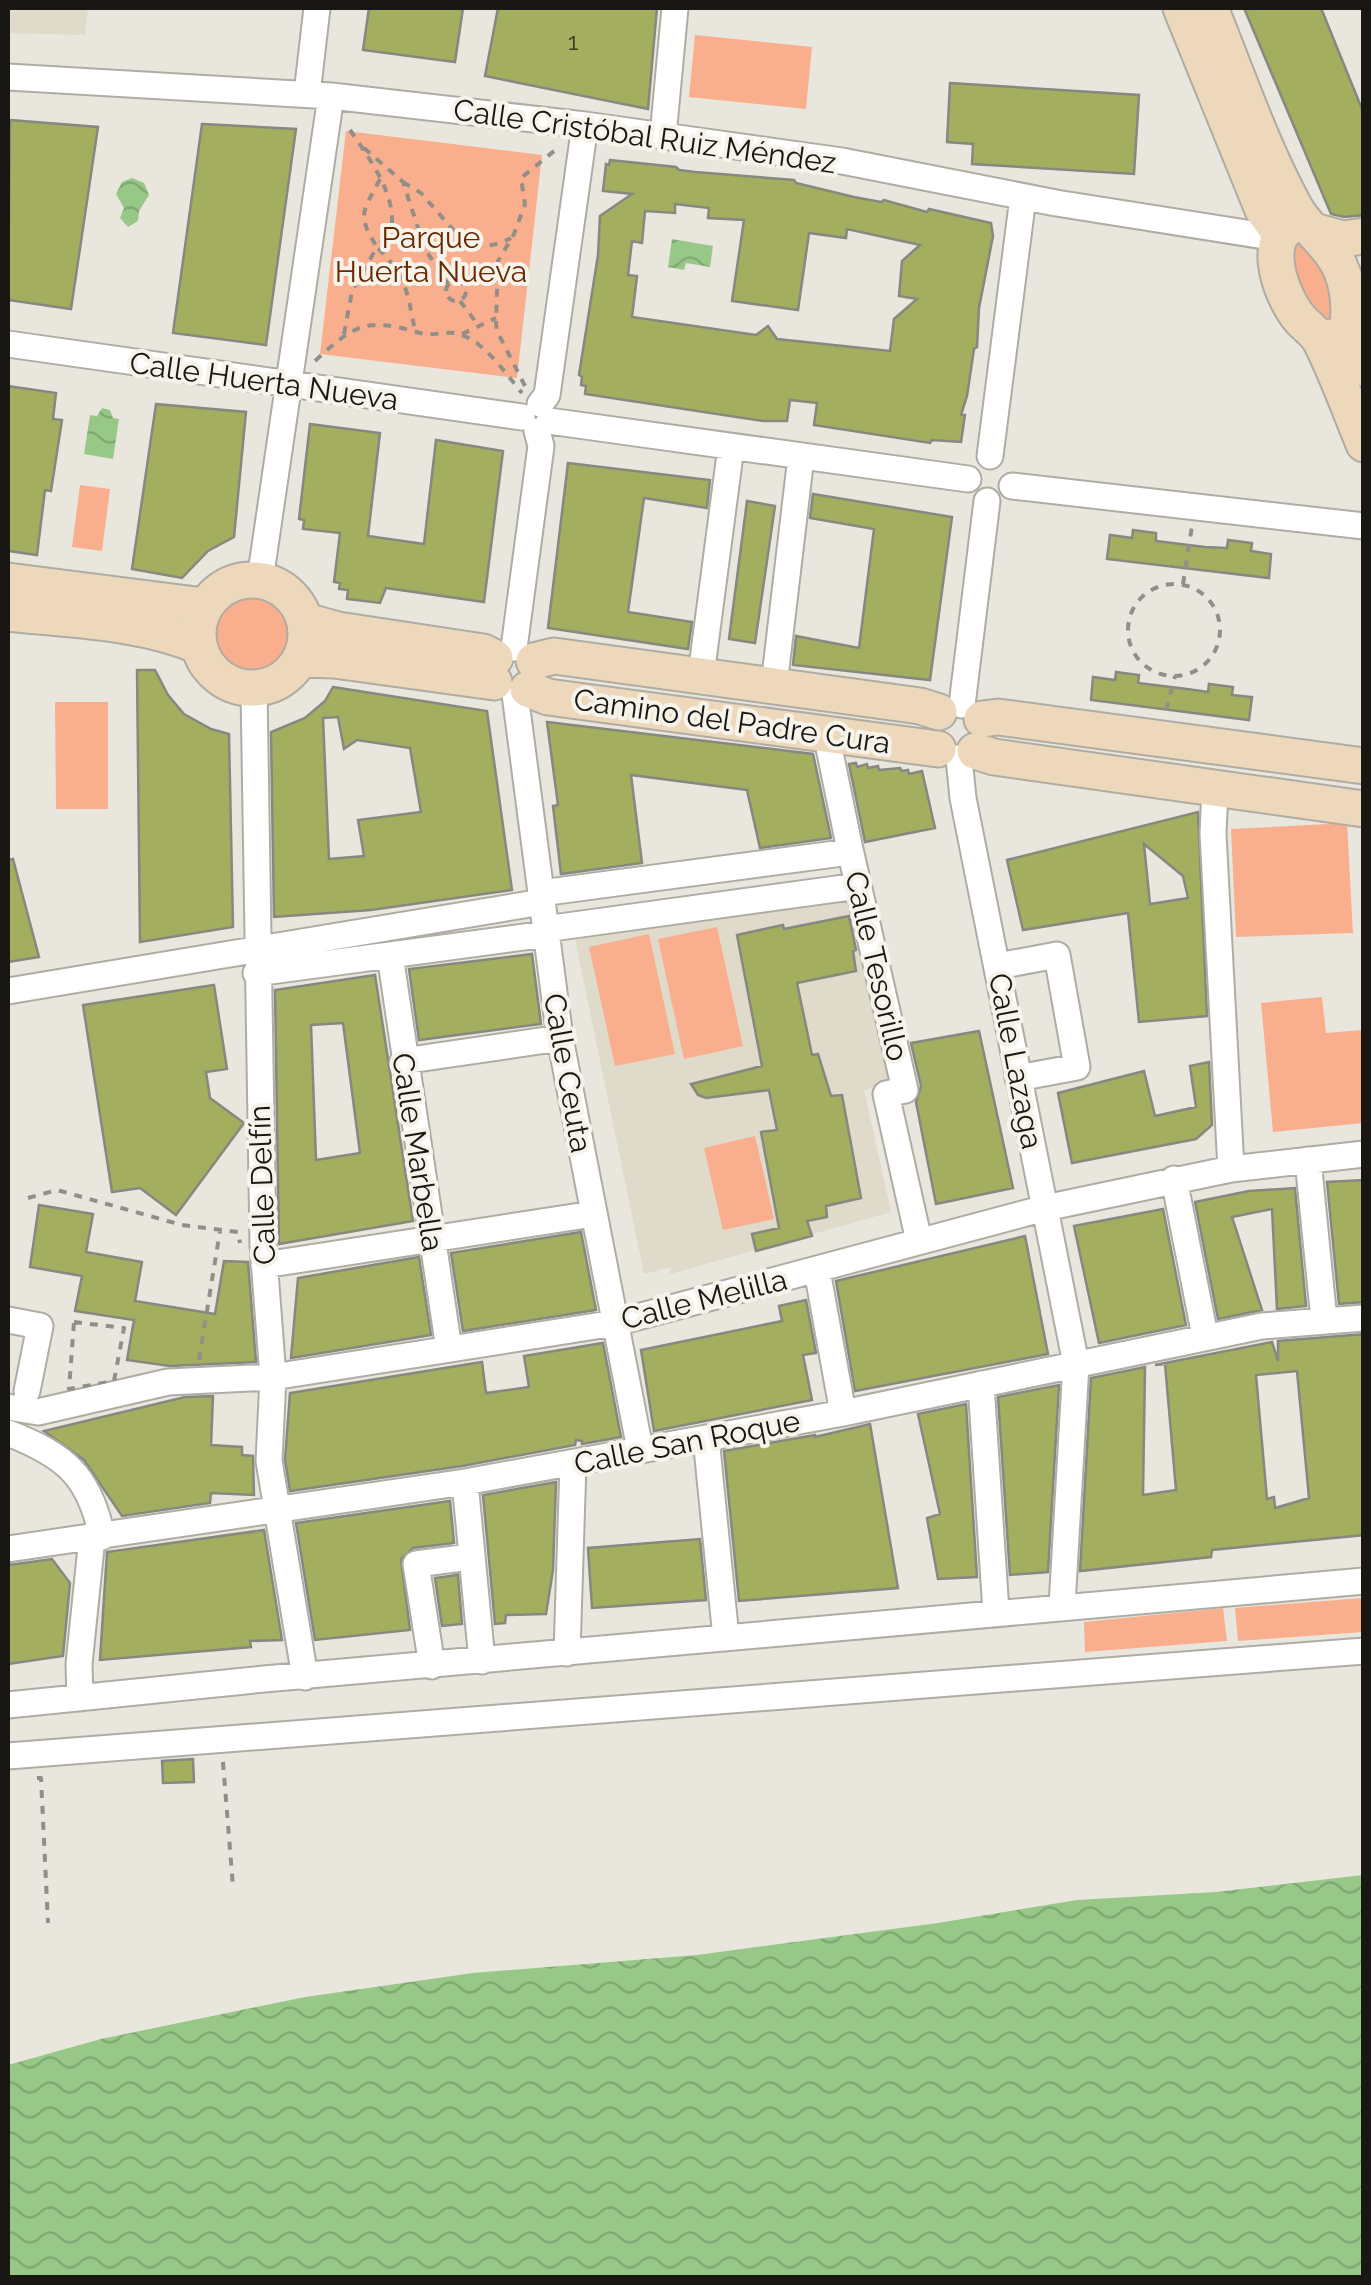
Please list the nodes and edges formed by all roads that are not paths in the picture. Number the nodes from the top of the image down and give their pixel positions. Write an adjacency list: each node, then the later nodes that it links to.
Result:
1 (318, 8): 6 (street)
2 (676, 8): 8 (street)
3 (1181, 8): 10 (street)
4 (1210, 8): 10 (street)
5 (8, 77): 6 (street, Calle Cristóbal Ruiz Méndez)
6 (319, 95): 7 (street, Calle Cristóbal Ruiz Méndez); 15 (street)
7 (585, 126): 8 (street, Calle Cristóbal Ruiz Méndez); 16 (street, Calle Ceuta)
8 (662, 136): 9 (street, Calle Cristóbal Ruiz Méndez)
9 (1023, 197): 10 (street, Calle Cristóbal Ruiz Méndez); 20 (street)
10 (1294, 231): 11 (street); 12 (street); 12 (street)
11 (1364, 236)
12 (1345, 316): 14 (street); 17 (street)
13 (8, 344): 15 (street, Calle Huerta Nueva)
14 (1364, 368)
15 (290, 385): 16 (street, Calle Huerta Nueva); 26 (street)
16 (536, 416): 18 (street, Calle Huerta Nueva); 32 (street, Calle Ceuta)
17 (1364, 444)
18 (732, 447): 19 (street, Calle Huerta Nueva); 33 (street)
19 (801, 456): 21 (street, Calle Huerta Nueva); 34 (street)
20 (990, 456): 21 (street); 22 (street)
21 (968, 479): 23 (street)
22 (1012, 486): 23 (street); 24 (street)
23 (987, 501): 36 (street, Calle Lazaga)
24 (1364, 526)
25 (8, 580): 27 (street)
26 (260, 580): 27 (street); 29 (street)
27 (204, 606): 30 (street)
28 (8, 613): 30 (street)
29 (305, 621): 31 (street); 32 (street, Camino del Padre Cura)
30 (198, 646): 35 (street)
31 (300, 659): 32 (street, Camino del Padre Cura); 35 (street)
32 (513, 672): 33 (street, Camino del Padre Cura); 37 (street, Camino del Padre Cura); 43 (street, Calle Ceuta)
33 (701, 675): 34 (street, Camino del Padre Cura)
34 (774, 685): 36 (street, Camino del Padre Cura)
35 (254, 688): 46 (street, Calle Delfín)
36 (959, 732): 37 (street, Camino del Padre Cura); 38 (street, Camino del Padre Cura); 39 (street, Camino del Padre Cura); 47 (street, Calle Lazaga)
37 (826, 733): 41 (street, Calle Tesorillo)
38 (1364, 766)
39 (1215, 788): 40 (street, Camino del Padre Cura); 54 (street)
40 (1364, 809)
41 (848, 843): 42 (street, Calle Tesorillo); 43 (street)
42 (858, 886): 44 (street); 59 (street, Calle Tesorillo)
43 (541, 898): 44 (street, Calle Ceuta); 46 (street)
44 (546, 932): 45 (street); 49 (street, Calle Ceuta)
45 (390, 955): 46 (street); 50 (street, Calle Marbella)
46 (256, 961): 48 (street); 60 (street, Calle Delfín)
47 (998, 966): 51 (street, Calle Lazaga); 51 (street)
48 (8, 991)
49 (560, 1038): 50 (street); 57 (street, Calle Ceuta)
50 (404, 1061): 58 (street, Calle Marbella)
51 (1018, 1078): 56 (street, Calle Lazaga)
52 (1364, 1154): 53 (street, Calle Melilla)
53 (1308, 1160): 54 (street, Calle Melilla); 64 (street)
54 (1231, 1169): 55 (street, Calle Melilla)
55 (1174, 1180): 56 (street, Calle Melilla); 66 (street)
56 (1046, 1208): 59 (street, Calle Melilla); 68 (street, Calle Lazaga)
57 (593, 1214): 58 (street); 65 (street, Calle Ceuta)
58 (431, 1240): 60 (street); 67 (street, Calle Marbella)
59 (918, 1241): 61 (street, Calle Melilla)
60 (264, 1265): 69 (street, Calle Delfín)
61 (817, 1270): 65 (street, Calle Melilla); 72 (street)
62 (1364, 1318): 64 (street, Calle San Roque)
63 (8, 1320): 71 (street)
64 (1324, 1320): 66 (street, Calle San Roque)
65 (614, 1323): 67 (street, Calle Melilla); 75 (street, Calle Ceuta)
66 (1205, 1336): 68 (street, Calle San Roque)
67 (449, 1348): 69 (street, Calle Melilla)
68 (1076, 1364): 70 (street, Calle San Roque); 83 (street, Calle Lazaga)
69 (274, 1377): 71 (street, Calle Melilla); 78 (street, Calle Delfín)
70 (981, 1384): 72 (street, Calle San Roque); 84 (street)
71 (24, 1403): 73 (street)
72 (844, 1412): 74 (street, Calle San Roque)
73 (19, 1437): 79 (street)
74 (706, 1438): 75 (street, Calle San Roque); 85 (street)
75 (640, 1450): 76 (street, Calle San Roque)
76 (573, 1463): 77 (street, Calle San Roque); 87 (street)
77 (465, 1482): 78 (street, Calle San Roque); 81 (street)
78 (277, 1510): 79 (street, Calle San Roque); 90 (street, Calle Delfín)
79 (97, 1538): 80 (street, Calle San Roque); 91 (street)
80 (8, 1549)
81 (470, 1557): 88 (street); 89 (street)
82 (1364, 1580): 83 (street)
83 (1062, 1606): 84 (street)
84 (996, 1612): 85 (street)
85 (726, 1638): 87 (street)
86 (1364, 1651): 93 (street)
87 (568, 1653): 88 (street)
88 (482, 1661): 89 (street)
89 (432, 1666): 90 (street)
90 (305, 1677): 91 (street)
91 (80, 1698): 92 (street)
92 (8, 1705)
93 (8, 1756)

